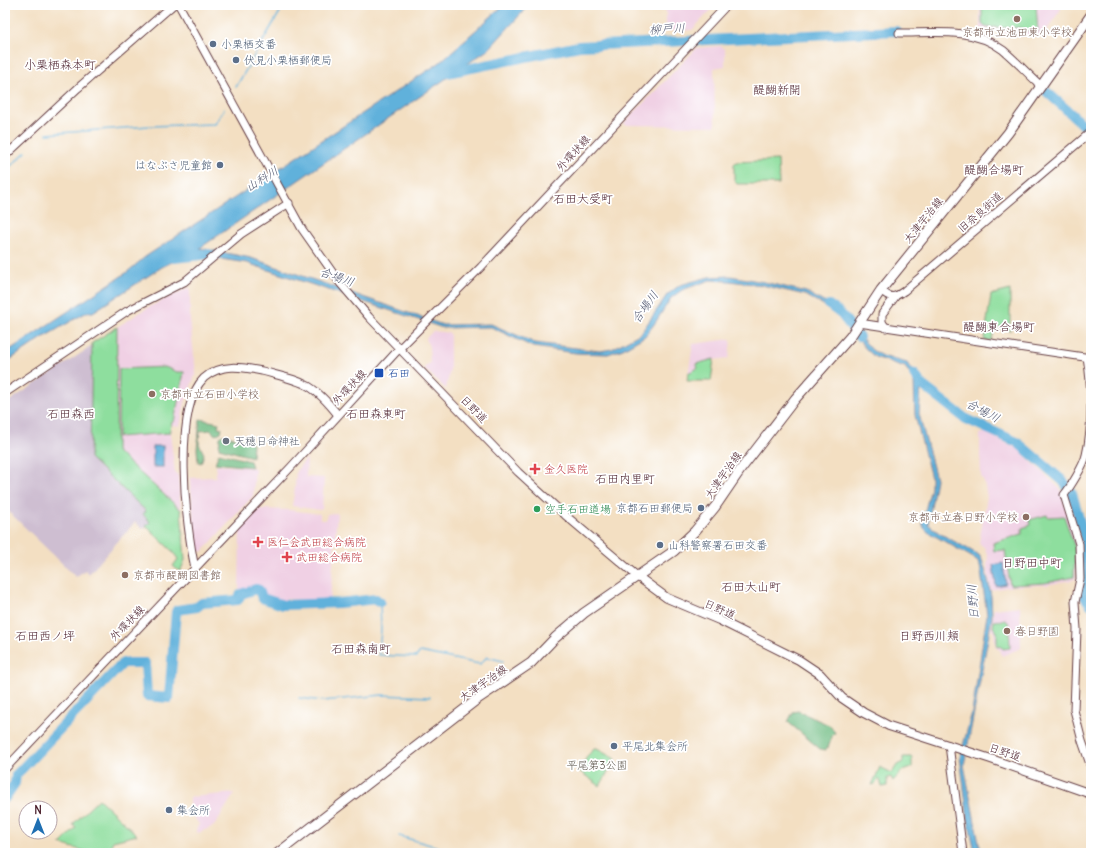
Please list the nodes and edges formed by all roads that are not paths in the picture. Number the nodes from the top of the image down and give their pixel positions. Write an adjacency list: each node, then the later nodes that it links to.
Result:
1 (173, 5): 8 (street)
2 (179, 5): 9 (street, 日野道)
3 (727, 5): 14 (street, 外環状線)
4 (1091, 15): 6 (main road, 大津宇治線)
5 (899, 34): 6 (street)
6 (1040, 88): 10 (main road, 大津宇治線)
7 (1091, 132): 11 (street, 旧奈良街道)
8 (5, 156)
9 (288, 204): 14 (street, 日野道); 16 (street)
10 (881, 290): 11 (street); 12 (main road, 大津宇治線)
11 (895, 297): 13 (street, 旧奈良街道)
12 (856, 328): 13 (street); 19 (main road, 大津宇治線)
13 (886, 328): 15 (street)
14 (399, 349): 17 (street, 外環状線); 19 (street, 日野道)
15 (1089, 357): 21 (street)
16 (5, 393)
17 (338, 415): 18 (street, 外環状線); 18 (street)
18 (195, 568): 22 (street, 外環状線)
19 (637, 576): 20 (main road, 日野道); 24 (main road, 大津宇治線)
20 (948, 745): 23 (main road, 日野道); 25 (street)
21 (1091, 767)
22 (5, 769)
23 (1091, 794)
24 (278, 853)
25 (963, 853)

